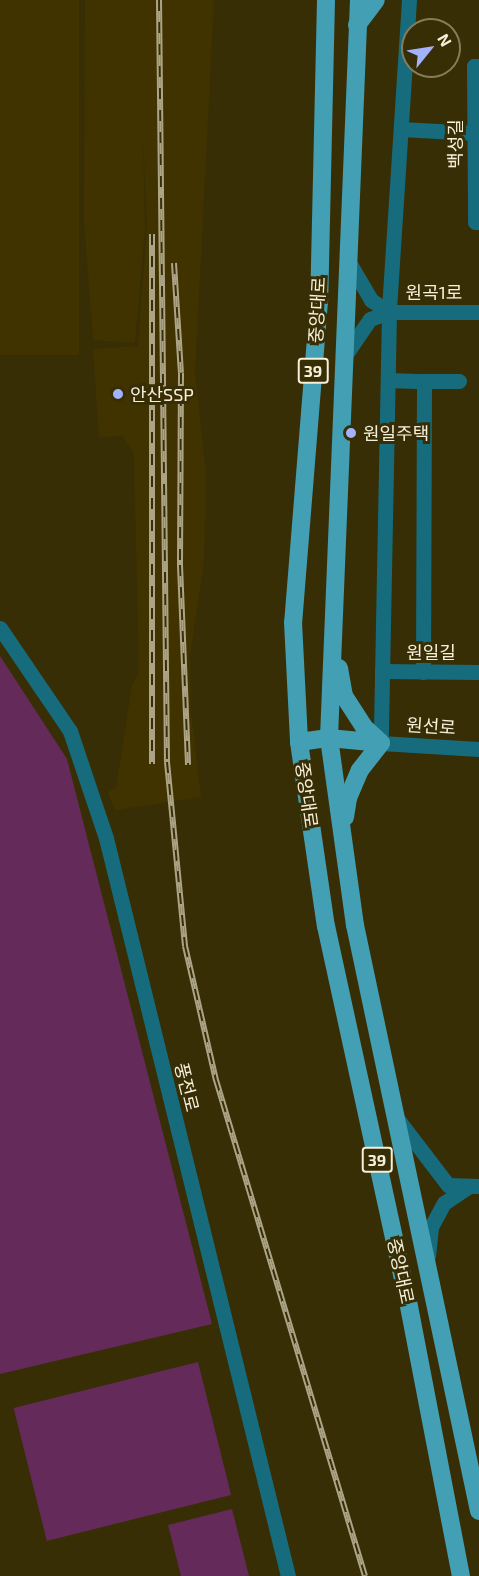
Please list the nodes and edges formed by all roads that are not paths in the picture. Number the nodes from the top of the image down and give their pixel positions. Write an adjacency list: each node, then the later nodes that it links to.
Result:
1 (326, 0): 23 (main road, 중앙대로 / 39)
2 (359, 0): 5 (main road, 39)
3 (376, 0): 5 (main road)
4 (409, 0): 7 (street)
5 (357, 25): 10 (main road, 39)
6 (479, 66): 8 (street, 백성길)
7 (401, 129): 8 (street); 11 (street)
8 (474, 133): 9 (street, 백성길)
9 (479, 222)
10 (350, 264): 11 (street); 13 (main road, 39)
11 (389, 312): 12 (street, 원곡1로); 13 (street); 14 (street)
12 (479, 312)
13 (346, 354): 18 (main road, 39)
14 (388, 380): 15 (street); 19 (street)
15 (424, 381): 16 (street); 20 (street)
16 (459, 381)
17 (0, 628): 31 (street, 풍전로)
18 (332, 642): 22 (main road, 39); 24 (main road)
19 (382, 671): 20 (street, 원일길); 24 (street)
20 (423, 672): 21 (street, 원일길)
21 (479, 672)
22 (329, 738): 23 (main road); 24 (main road); 26 (main road, 39)
23 (299, 742): 32 (main road, 중앙대로 / 39)
24 (381, 742): 25 (street, 원선로); 26 (main road)
25 (479, 749)
26 (343, 837): 27 (main road, 39)
27 (399, 1121): 28 (street); 29 (main road, 39)
28 (474, 1186): 29 (street)
29 (427, 1262): 30 (main road, 39)
30 (479, 1511)
31 (288, 1576)
32 (461, 1576)

